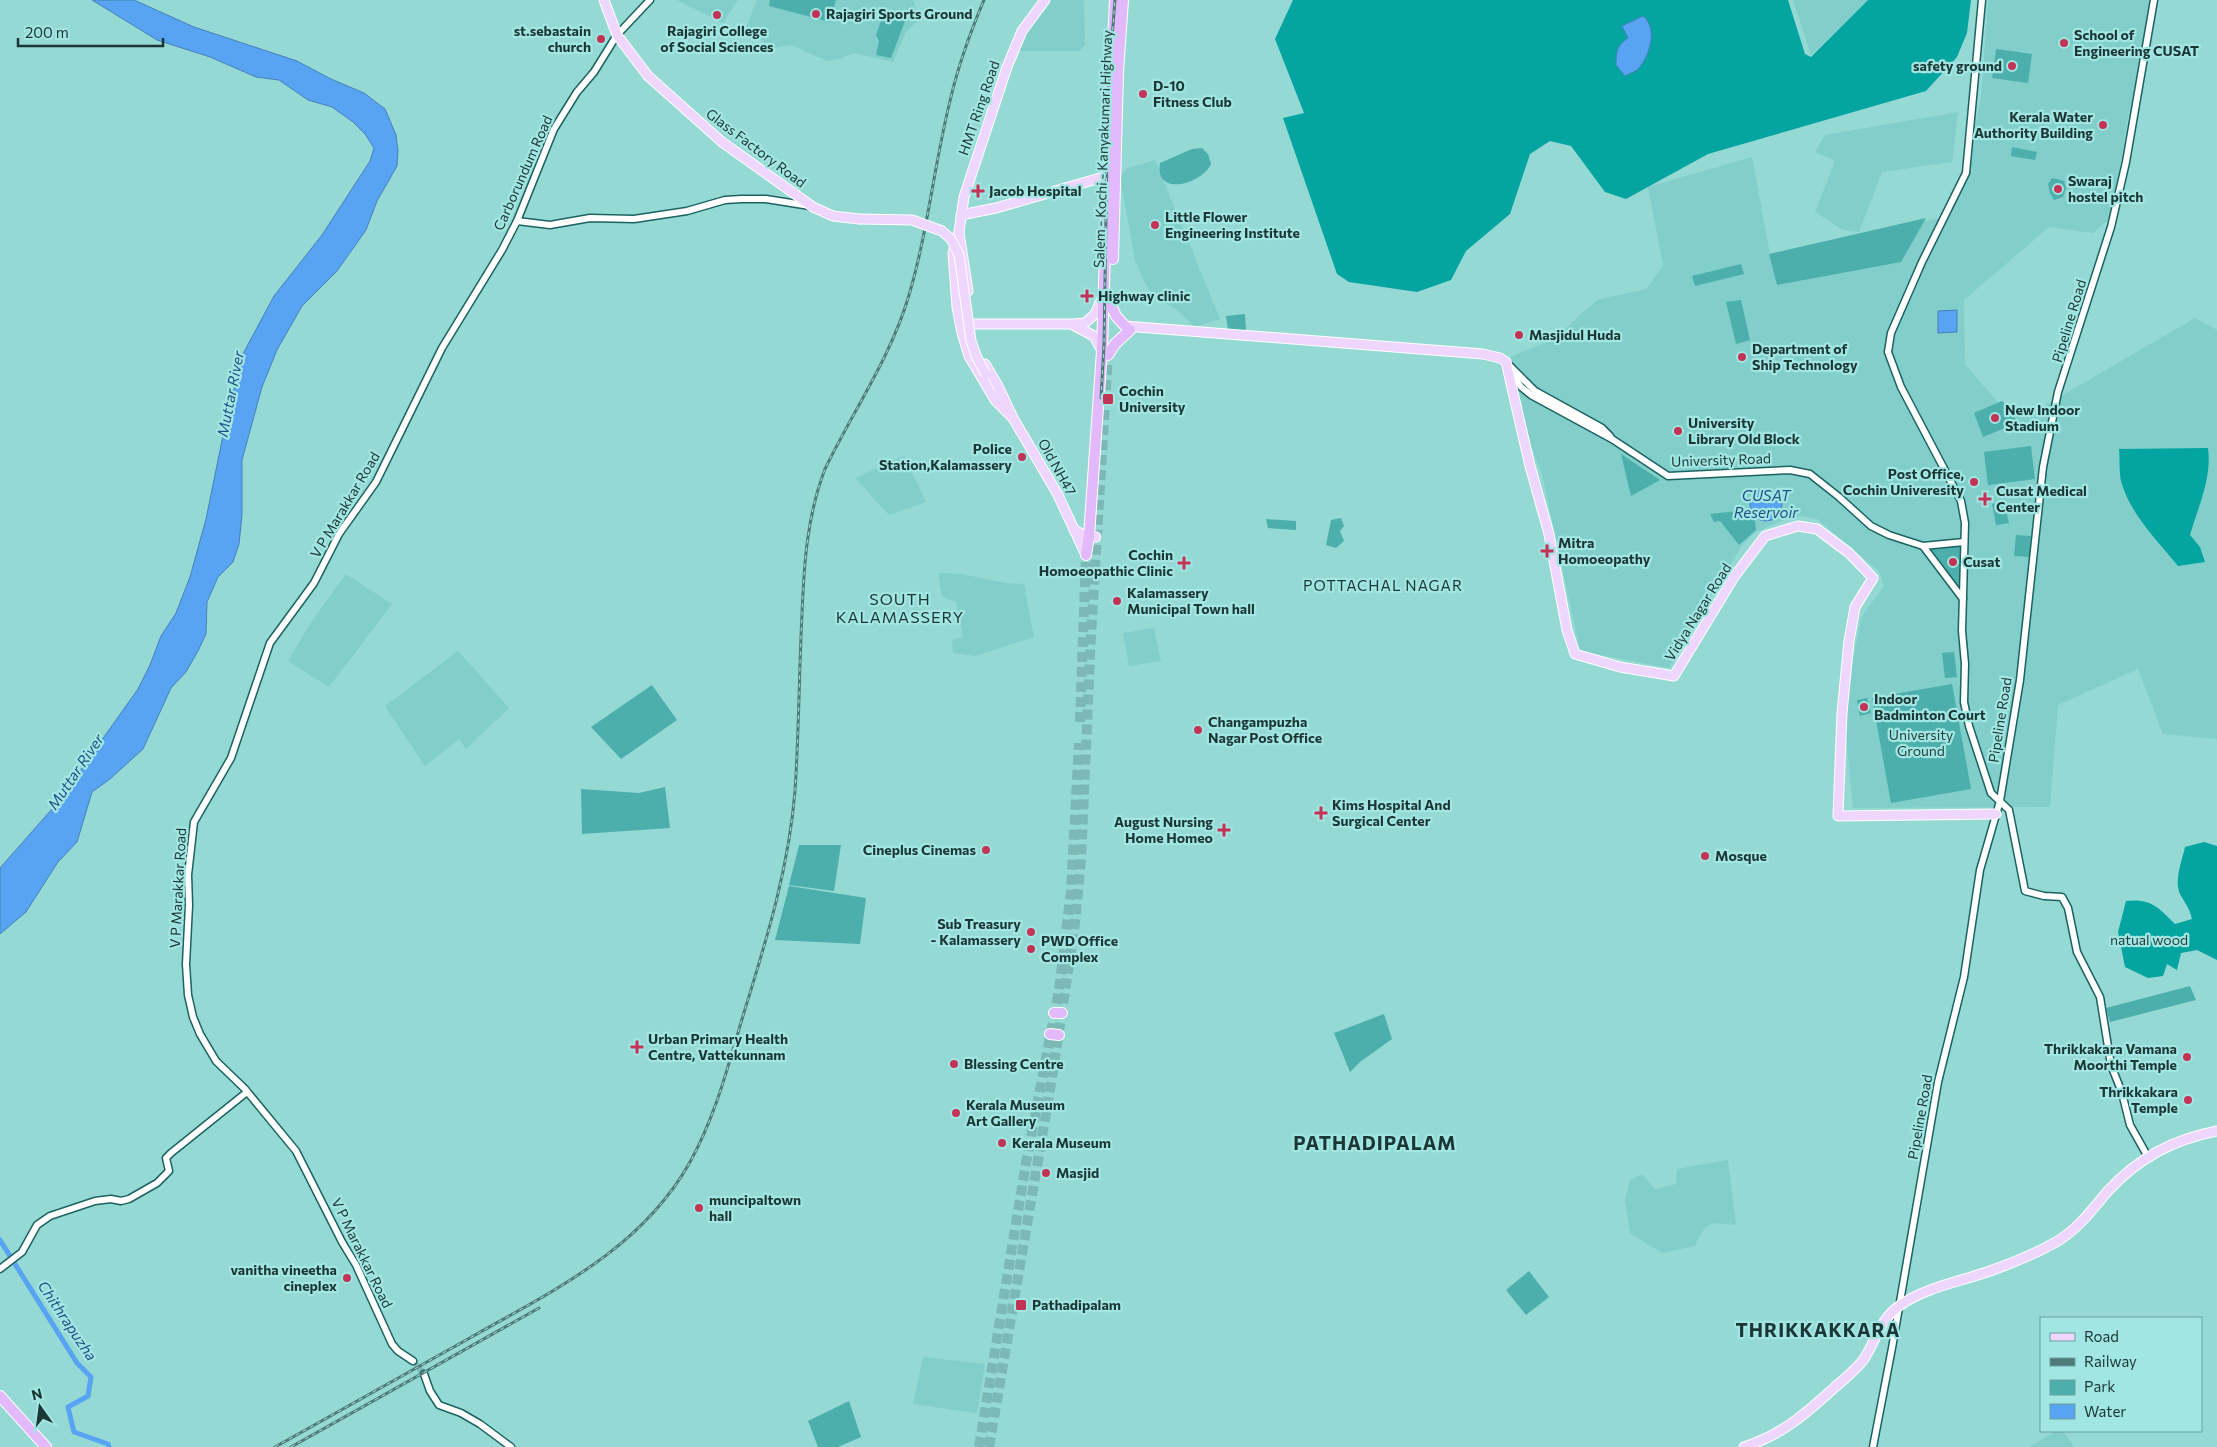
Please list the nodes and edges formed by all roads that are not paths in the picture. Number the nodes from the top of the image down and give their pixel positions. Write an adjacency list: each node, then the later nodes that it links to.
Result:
1 (604, 0): 8 (main road, Glass Factory Road)
2 (650, 0): 8 (street, Carborundum Road)
3 (1045, 0): 12 (main road, HMT Ring Road)
4 (1115, 0): 9 (highway, Salem - Kochi - Kanyakumari Highway)
5 (1123, 0): 9 (highway, Salem - Kochi - Kanyakumari Highway)
6 (1982, 0): 31 (street)
7 (2154, 0): 35 (street, Pipeline Road)
8 (617, 35): 11 (main road, Glass Factory Road); 13 (street, Carborundum Road)
9 (1114, 81): 10 (highway, Salem - Kochi - Kanyakumari Highway); 16 (highway, Salem - Kochi - Kanyakumari Highway)
10 (1107, 176): 12 (main road); 15 (highway, Salem - Kochi - Kanyakumari Highway)
11 (813, 207): 13 (street); 25 (main road, Glass Factory Road, bridge)
12 (961, 215): 14 (main road, HMT Ring Road)
13 (517, 221): 17 (street, Carborundum Road)
14 (959, 232): 18 (main road, HMT Ring Road); 19 (main road, HMT Ring Road)
15 (1105, 292): 20 (main road); 22 (highway, Salem - Kochi - Kanyakumari Highway)
16 (1110, 303): 21 (highway); 22 (highway, Salem - Kochi - Kanyakumari Highway)
17 (456, 324): 37 (street, V P Marakkar Road)
18 (960, 324): 19 (main road); 27 (main road, Old NH47)
19 (972, 324): 20 (main road); 26 (main road, Old NH47)
20 (1071, 324): 23 (main road)
21 (1128, 328): 23 (highway); 24 (main road)
22 (1106, 330): 23 (highway)
23 (1105, 353): 30 (highway)
24 (1506, 362): 32 (street, University Road); 36 (main road, Vidya Nagar Road)
25 (986, 374): 26 (main road); 27 (main road)
26 (998, 386): 28 (main road, Old NH47)
27 (989, 391): 28 (main road, Old NH47)
28 (999, 398): 29 (main road, Old NH47)
29 (1074, 530): 30 (main road); 33 (main road, Old NH47)
30 (1092, 537): 33 (highway)
31 (1964, 542): 32 (street); 34 (street)
32 (1923, 546): 34 (street)
33 (1086, 555)
34 (1964, 599): 35 (street)
35 (2000, 801): 36 (street, Pipeline Road); 39 (street)
36 (1996, 814): 41 (street, Pipeline Road)
37 (247, 1092): 40 (street); 42 (street, V P Marakkar Road)
38 (2217, 1131): 39 (main road)
39 (2148, 1157): 41 (main road)
40 (0, 1269)
41 (1900, 1306): 47 (main road); 48 (street, Pipeline Road)
42 (413, 1361)
43 (424, 1374): 46 (street)
44 (0, 1396): 45 (highway)
45 (46, 1447)
46 (511, 1447)
47 (1744, 1447)
48 (1873, 1447)

